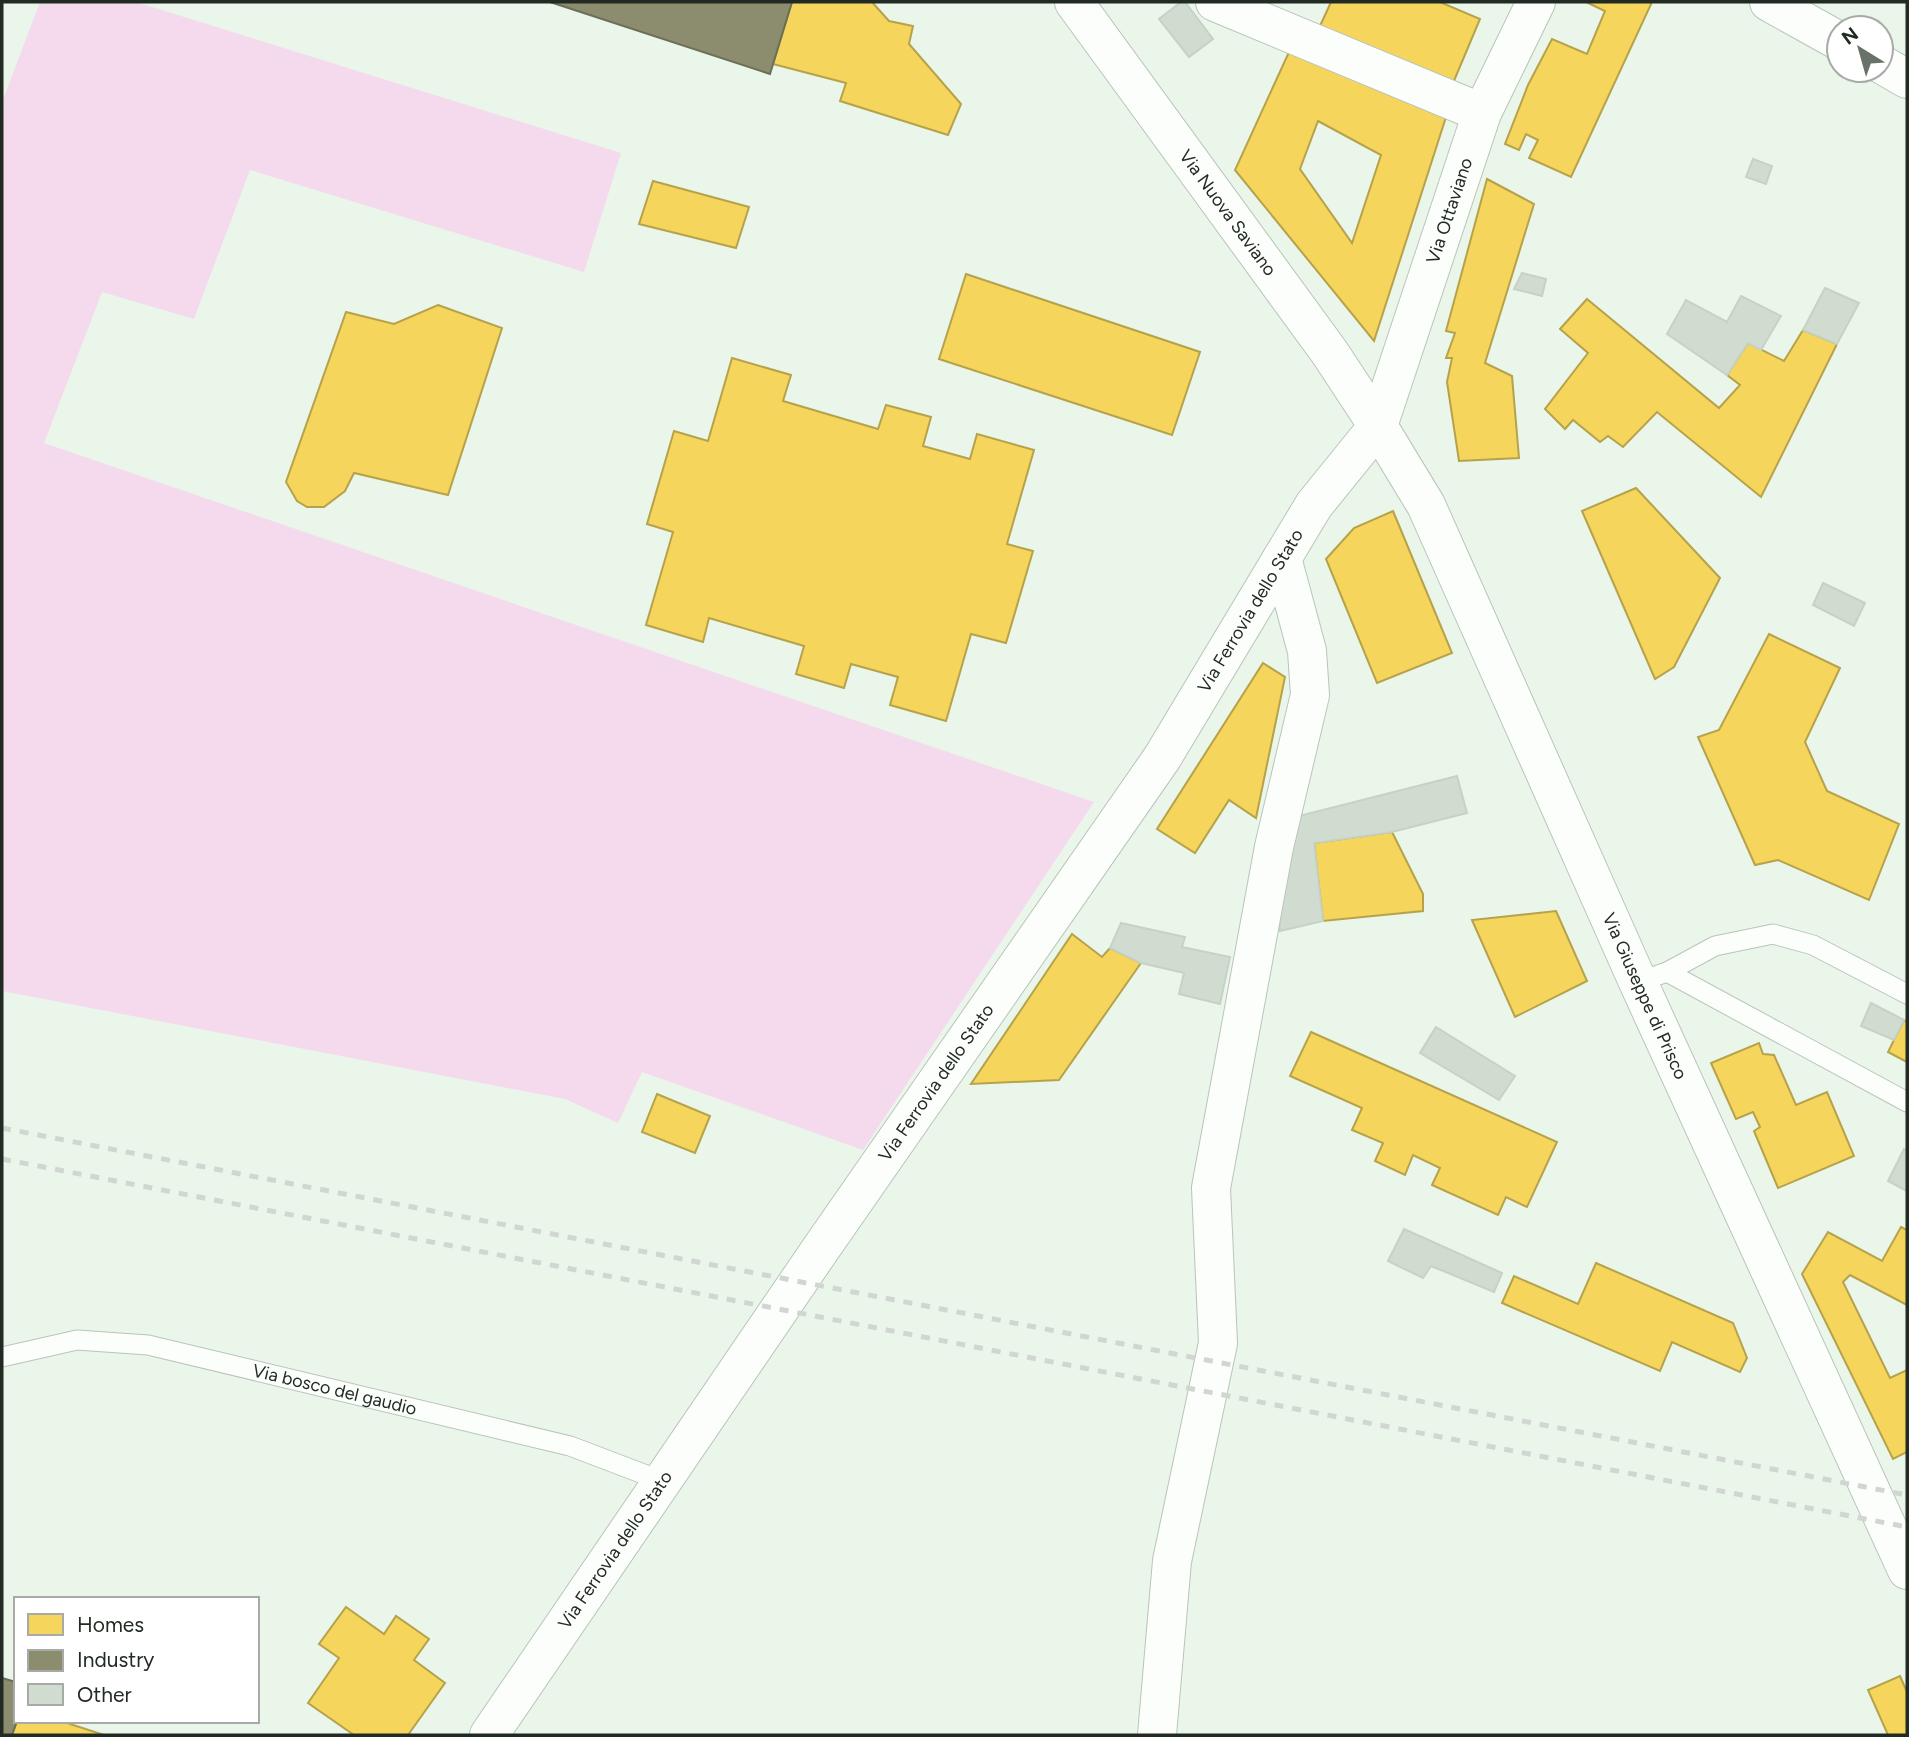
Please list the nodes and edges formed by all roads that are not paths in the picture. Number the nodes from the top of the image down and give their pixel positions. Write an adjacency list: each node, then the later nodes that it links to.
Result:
1 (1074, 2): 7 (main road, Via Nuova Saviano)
2 (1215, 2): 6 (main road)
3 (1536, 2): 6 (main road, Via Ottaviano)
4 (1769, 2): 5 (main road)
5 (1825, 33)
6 (1482, 113): 7 (main road, Via Ottaviano)
7 (1378, 426): 8 (main road, Via Ferrovia dello Stato); 9 (main road, Via Giuseppe di Prisco)
8 (1282, 558): 13 (main road, Via Ferrovia dello Stato); 16 (main road)
9 (1653, 977): 10 (lane); 11 (lane); 14 (main road, Via Giuseppe di Prisco)
10 (1907, 994)
11 (1907, 1102)
12 (2, 1357): 13 (lane, Via bosco del gaudio)
13 (662, 1481): 15 (main road, Via Ferrovia dello Stato)
14 (1907, 1570)
15 (489, 1735)
16 (1157, 1735)

